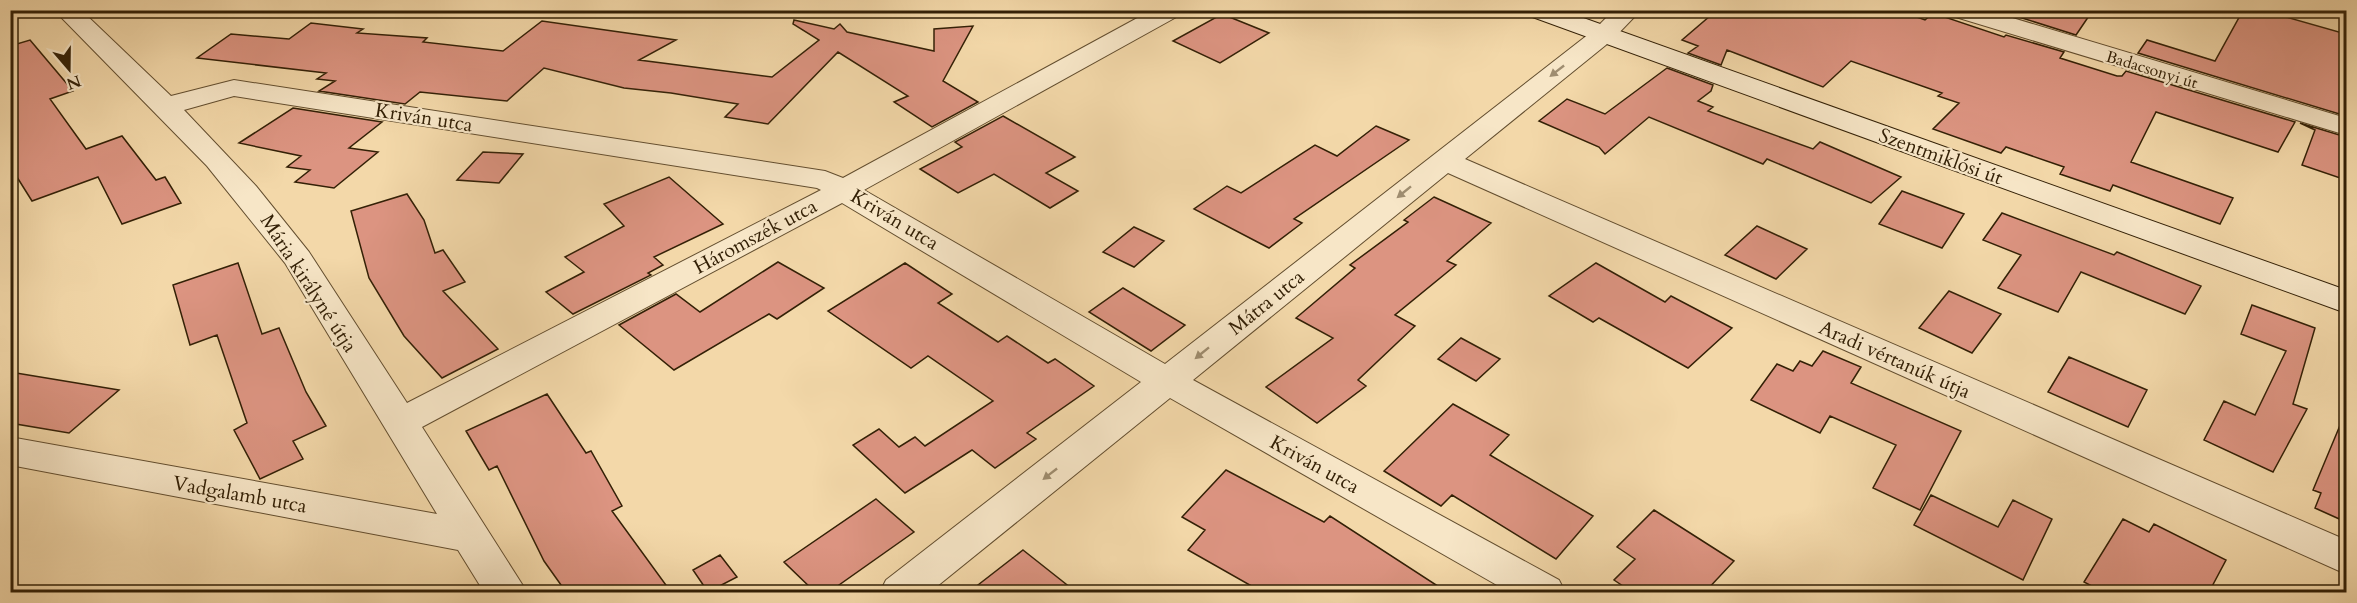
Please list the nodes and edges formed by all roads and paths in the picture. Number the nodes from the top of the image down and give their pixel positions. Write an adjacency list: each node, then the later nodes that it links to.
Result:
1 (66, 10): 7 (street, Mária királyné útja)
2 (1536, 10): 6 (street, Szentmiklósi út)
3 (1629, 10): 6 (street, Mátra utca)
4 (1958, 10): 8 (street, Badacsonyi út)
5 (1153, 14): 10 (street, Háromszék utca)
6 (1603, 34): 9 (street, Mátra utca, one-way to 9); 11 (street, Szentmiklósi út)
7 (166, 106): 10 (street, Kriván utca); 13 (street, Mária királyné útja)
8 (2346, 128)
9 (1444, 161): 12 (street, Mátra utca, one-way to 12); 16 (street, Aradi vértanúk útja)
10 (845, 189): 12 (street, Kriván utca); 13 (street, Háromszék utca)
11 (2346, 302)
12 (1167, 381): 18 (street, Mátra utca, one-way to 18); 19 (street, Kriván utca)
13 (399, 423): 15 (street, Mária királyné útja)
14 (10, 451): 15 (street, Vadgalamb utca)
15 (468, 536): 17 (street, Mária királyné útja)
16 (2346, 558)
17 (506, 592)
18 (902, 592)
19 (1544, 592)

